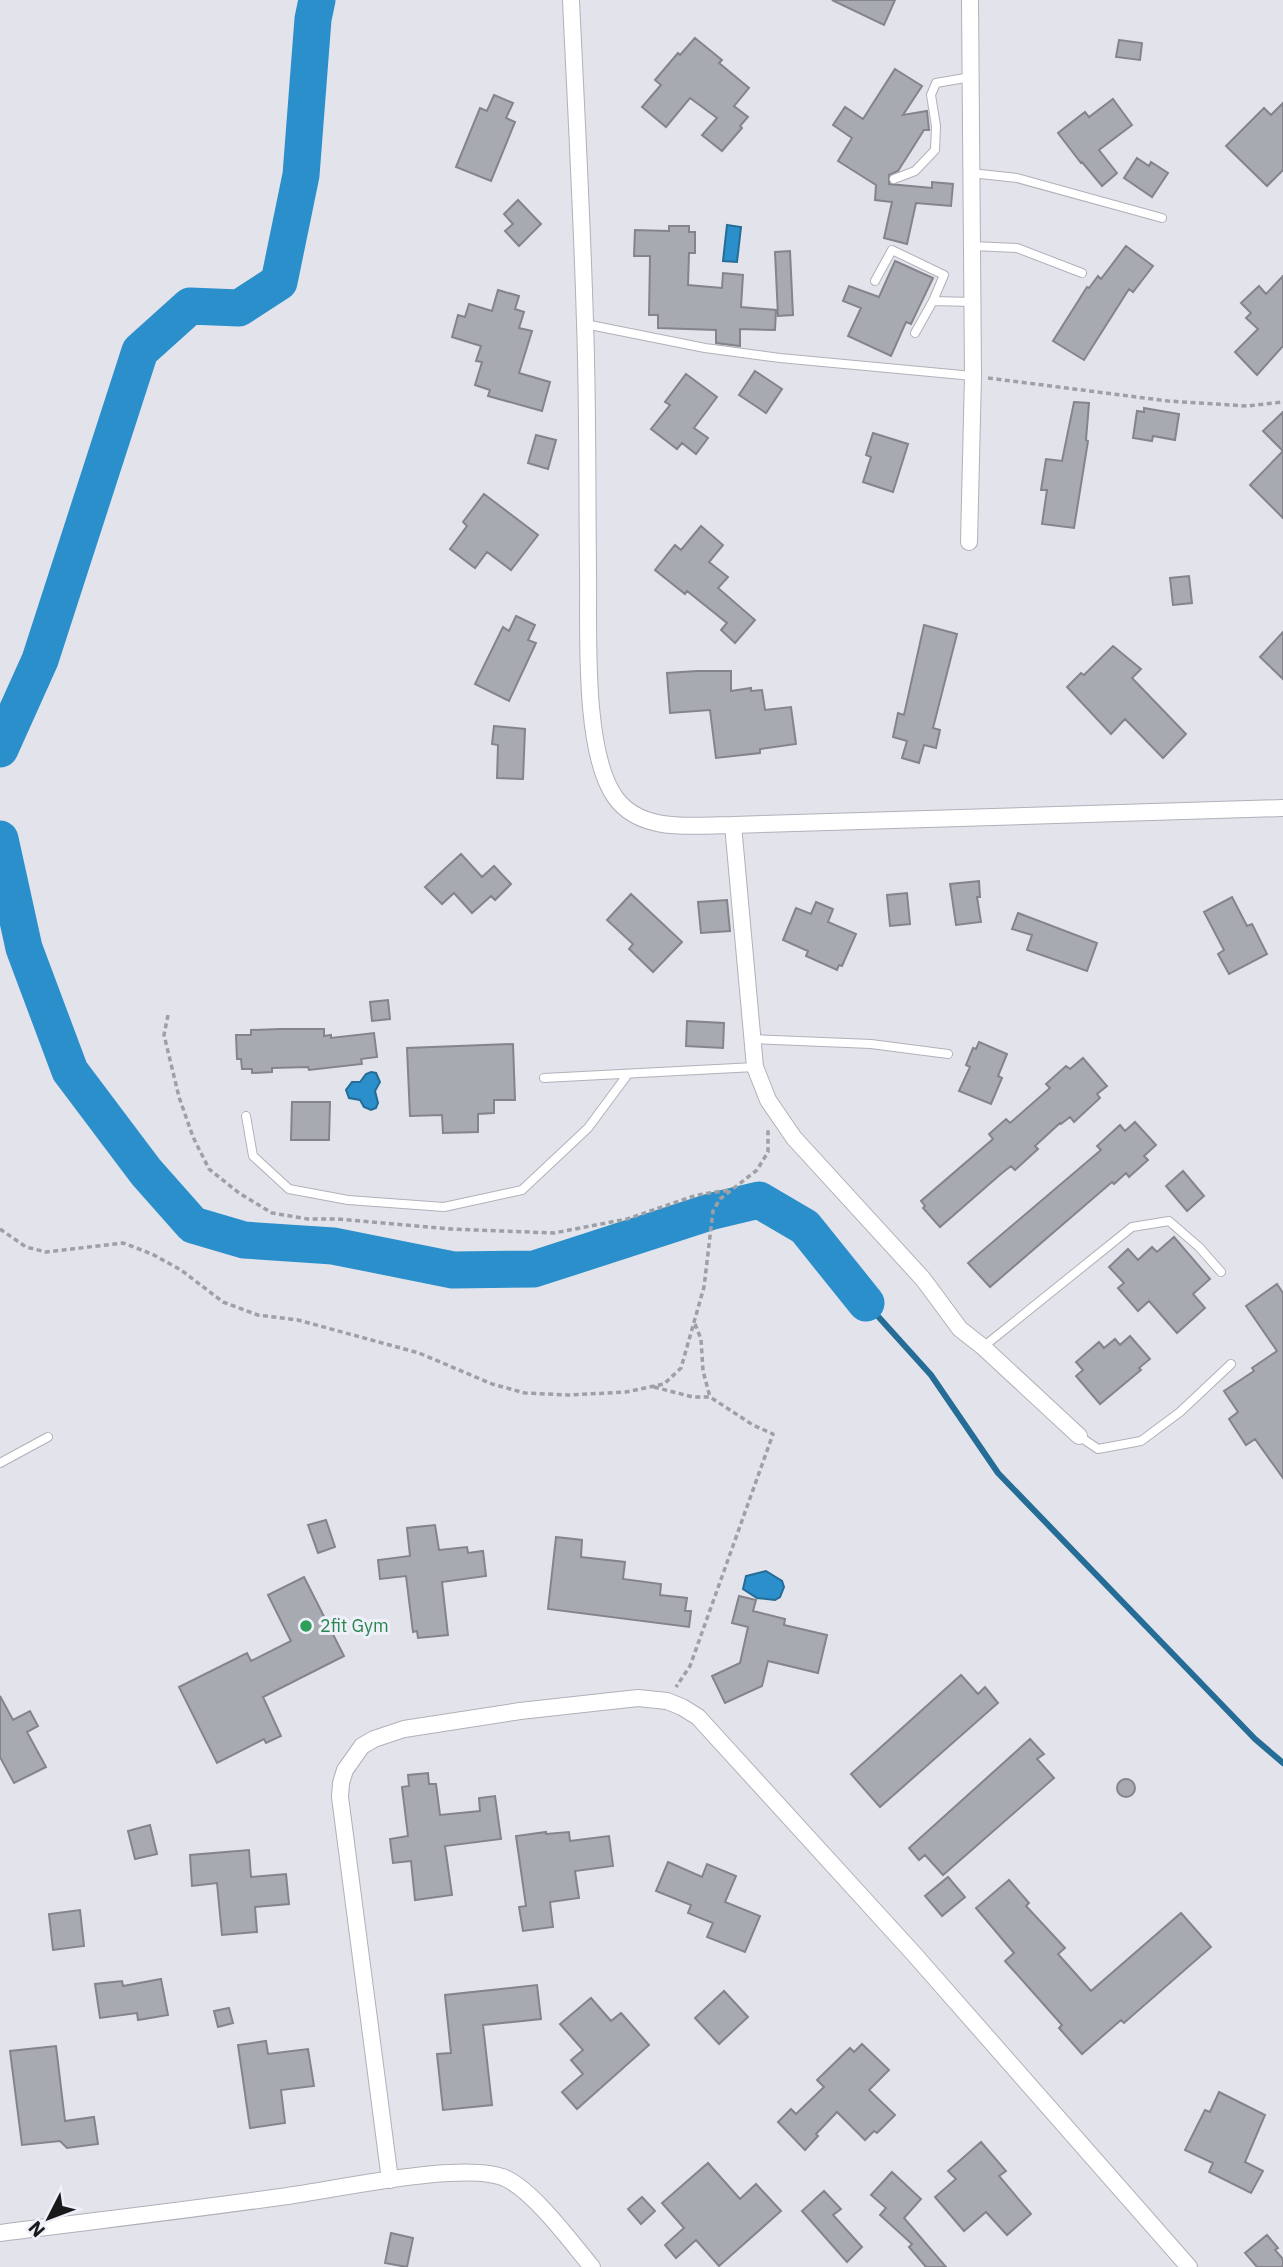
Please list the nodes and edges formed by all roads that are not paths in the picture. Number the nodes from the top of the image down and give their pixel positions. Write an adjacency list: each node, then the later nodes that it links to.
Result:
1 (571, 0): 12 (street)
2 (971, 0): 3 (street)
3 (971, 77): 4 (street); 5 (lane)
4 (971, 173): 6 (lane); 7 (street)
5 (894, 179)
6 (1162, 218)
7 (972, 246): 8 (lane); 11 (street)
8 (1082, 273)
9 (875, 281): 10 (lane)
10 (933, 301): 11 (lane); 13 (lane)
11 (972, 302): 14 (street)
12 (585, 324): 14 (lane); 17 (street)
13 (915, 333)
14 (972, 376): 15 (street)
15 (969, 542)
16 (1283, 808): 17 (street)
17 (733, 825): 18 (street)
18 (753, 1039): 19 (lane); 20 (street)
19 (948, 1054)
20 (755, 1067): 21 (lane); 25 (street)
21 (628, 1074): 22 (lane); 23 (lane)
22 (544, 1078)
23 (246, 1116)
24 (1213, 1263): 25 (lane)
25 (983, 1348): 27 (street)
26 (1231, 1364): 27 (lane)
27 (1079, 1436)
28 (48, 1437): 29 (lane)
29 (0, 1462)
30 (390, 2180): 31 (street); 32 (street); 33 (street)
31 (0, 2233)
32 (592, 2267)
33 (1189, 2267)

